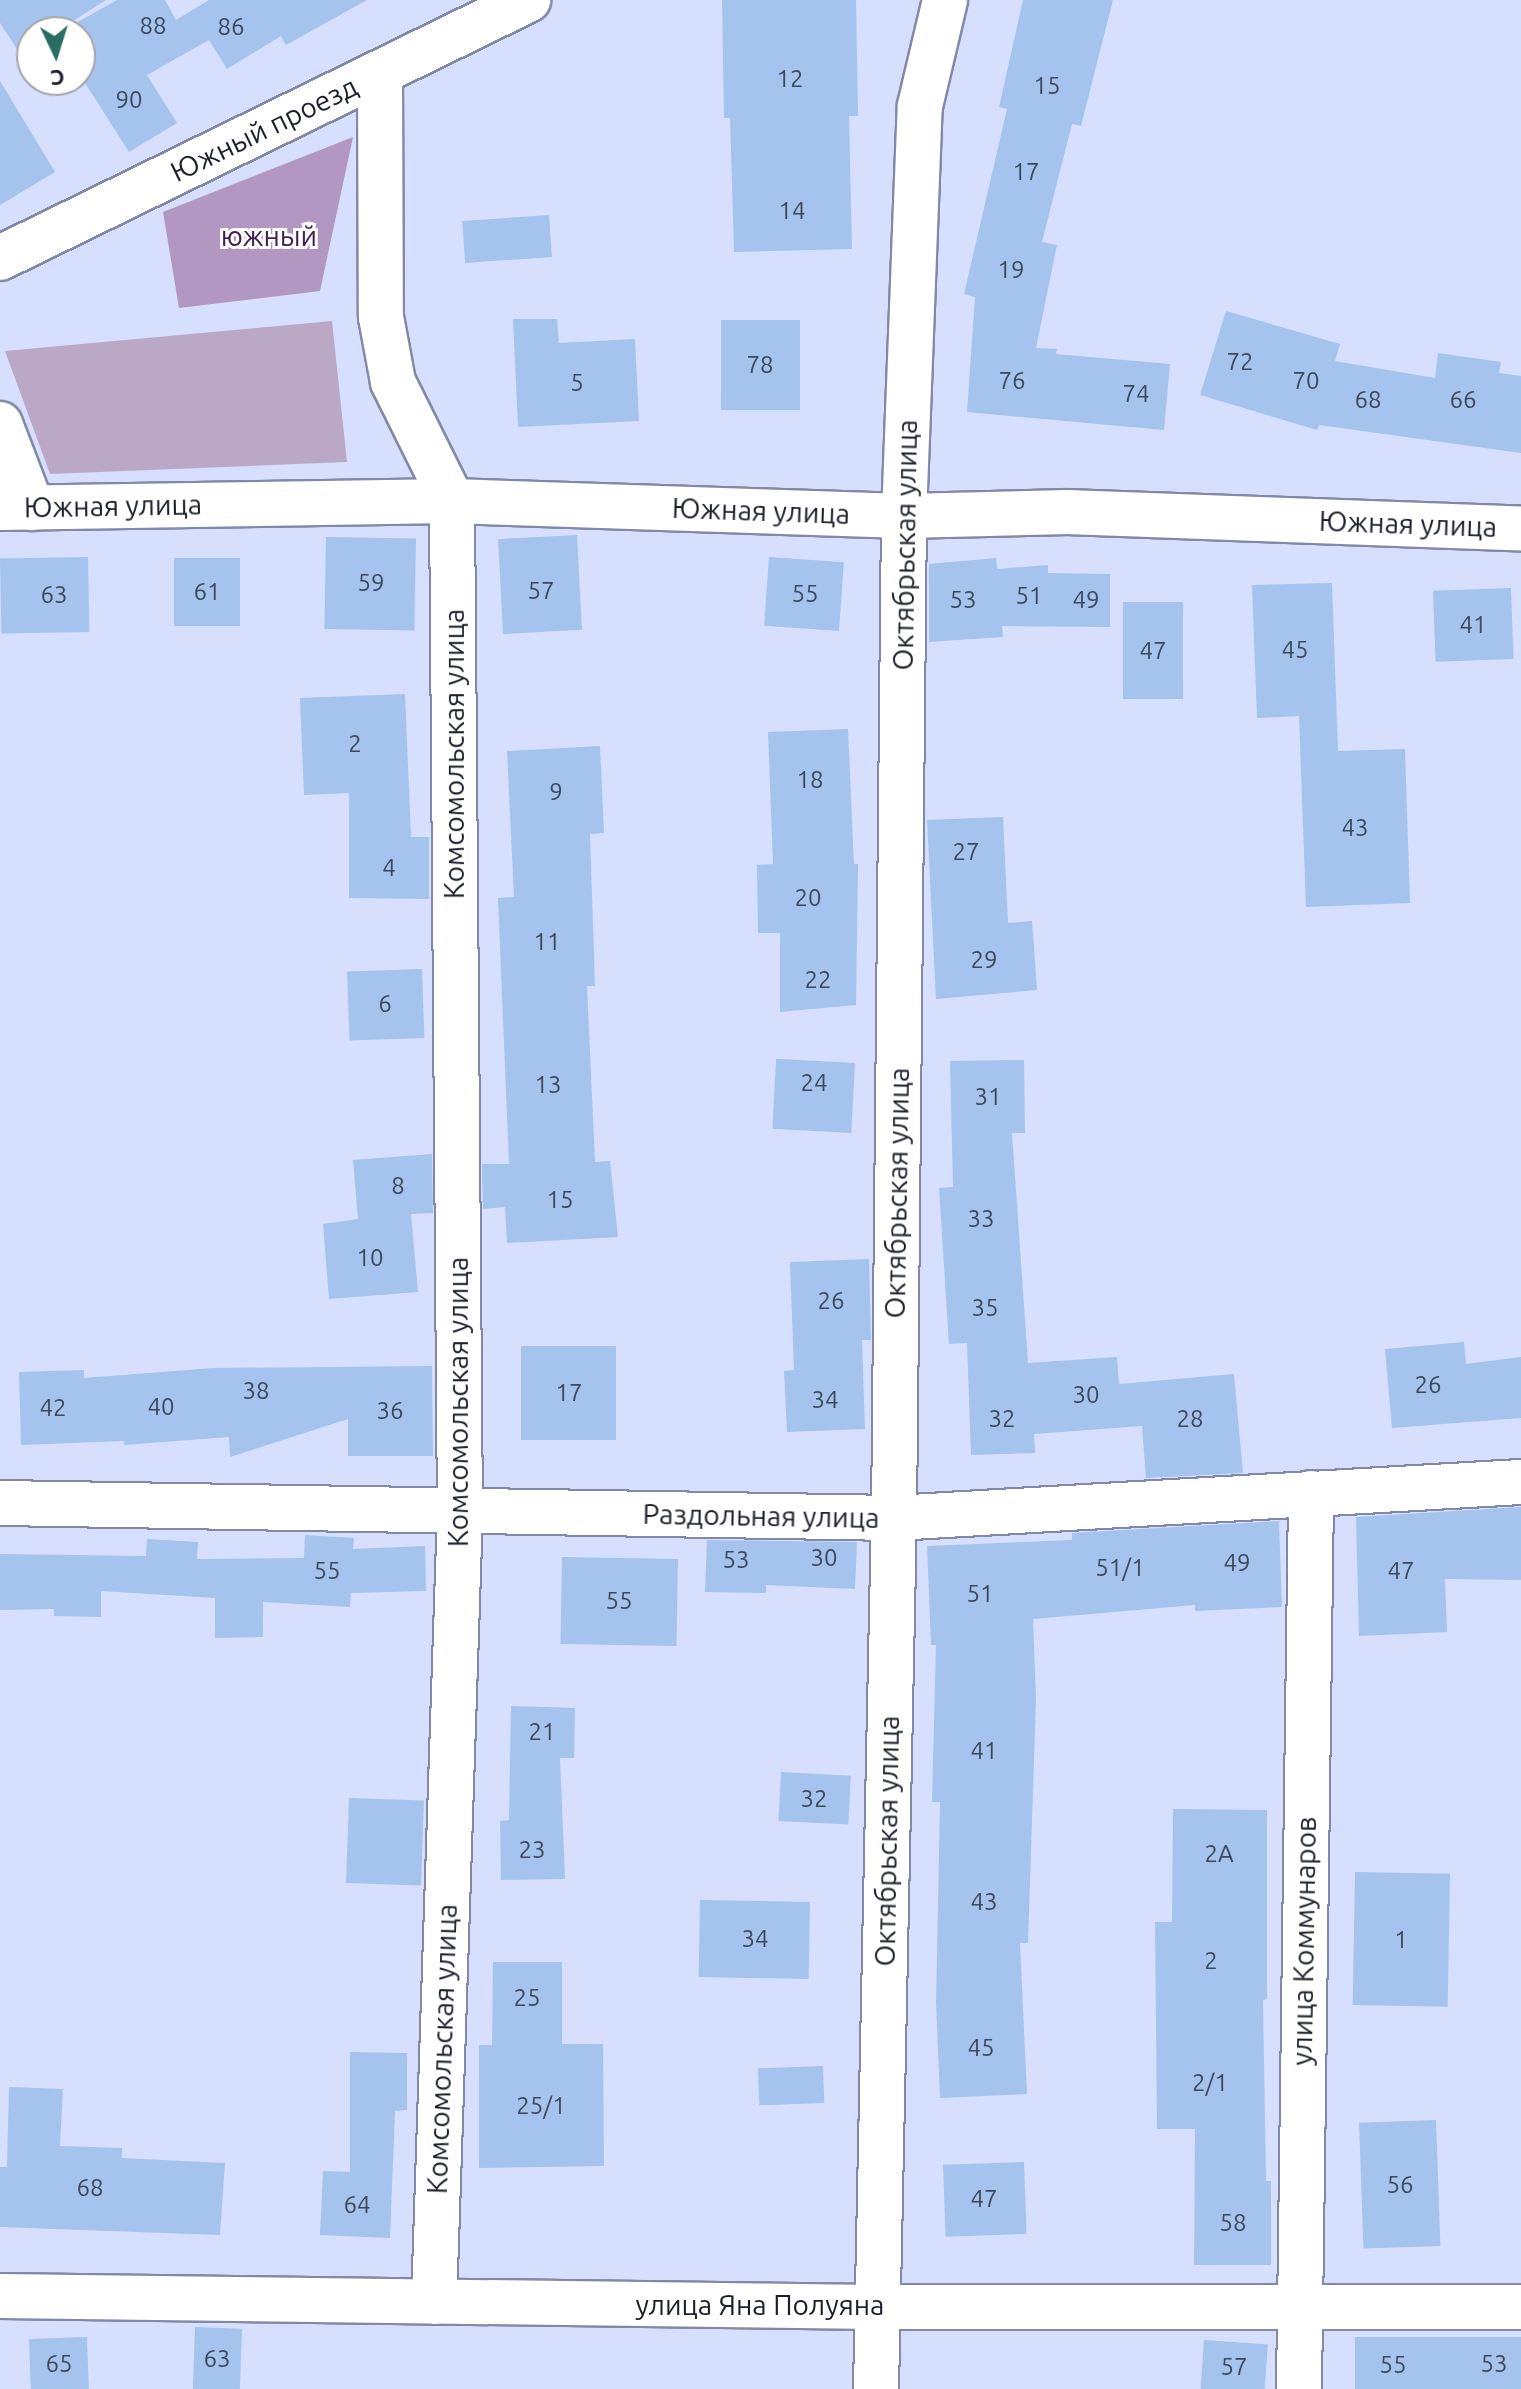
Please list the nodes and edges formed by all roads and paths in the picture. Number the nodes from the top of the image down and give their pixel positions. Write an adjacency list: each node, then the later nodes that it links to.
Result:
1 (528, 0): 3 (street, Южный проезд)
2 (945, 0): 8 (street, Октябрьская улица)
3 (380, 73): 4 (street, Южный проезд); 6 (street)
4 (0, 258)
5 (0, 424): 7 (street)
6 (452, 501): 7 (street, Южная улица); 8 (street, Южная улица); 13 (street, Комсомольская улица)
7 (16, 508)
8 (904, 516): 9 (street, Южная улица); 14 (street, Октябрьская улица)
9 (1521, 529)
10 (1521, 1482): 11 (street, Раздольная улица)
11 (1311, 1493): 14 (street, Раздольная улица); 17 (street, улица Коммунаров)
12 (0, 1503): 13 (street, Раздольная улица)
13 (460, 1511): 14 (street, Раздольная улица); 16 (street, Комсомольская улица)
14 (894, 1518): 18 (street, Октябрьская улица)
15 (0, 2296): 16 (street, улица Яна Полуяна)
16 (434, 2302): 18 (street, улица Яна Полуяна)
17 (1299, 2305): 18 (street, улица Яна Полуяна); 19 (street, улица Яна Полуяна); 21 (street, улица Коммунаров)
18 (877, 2307): 20 (street, Октябрьская улица)
19 (1521, 2307)
20 (876, 2389)
21 (1299, 2389)

